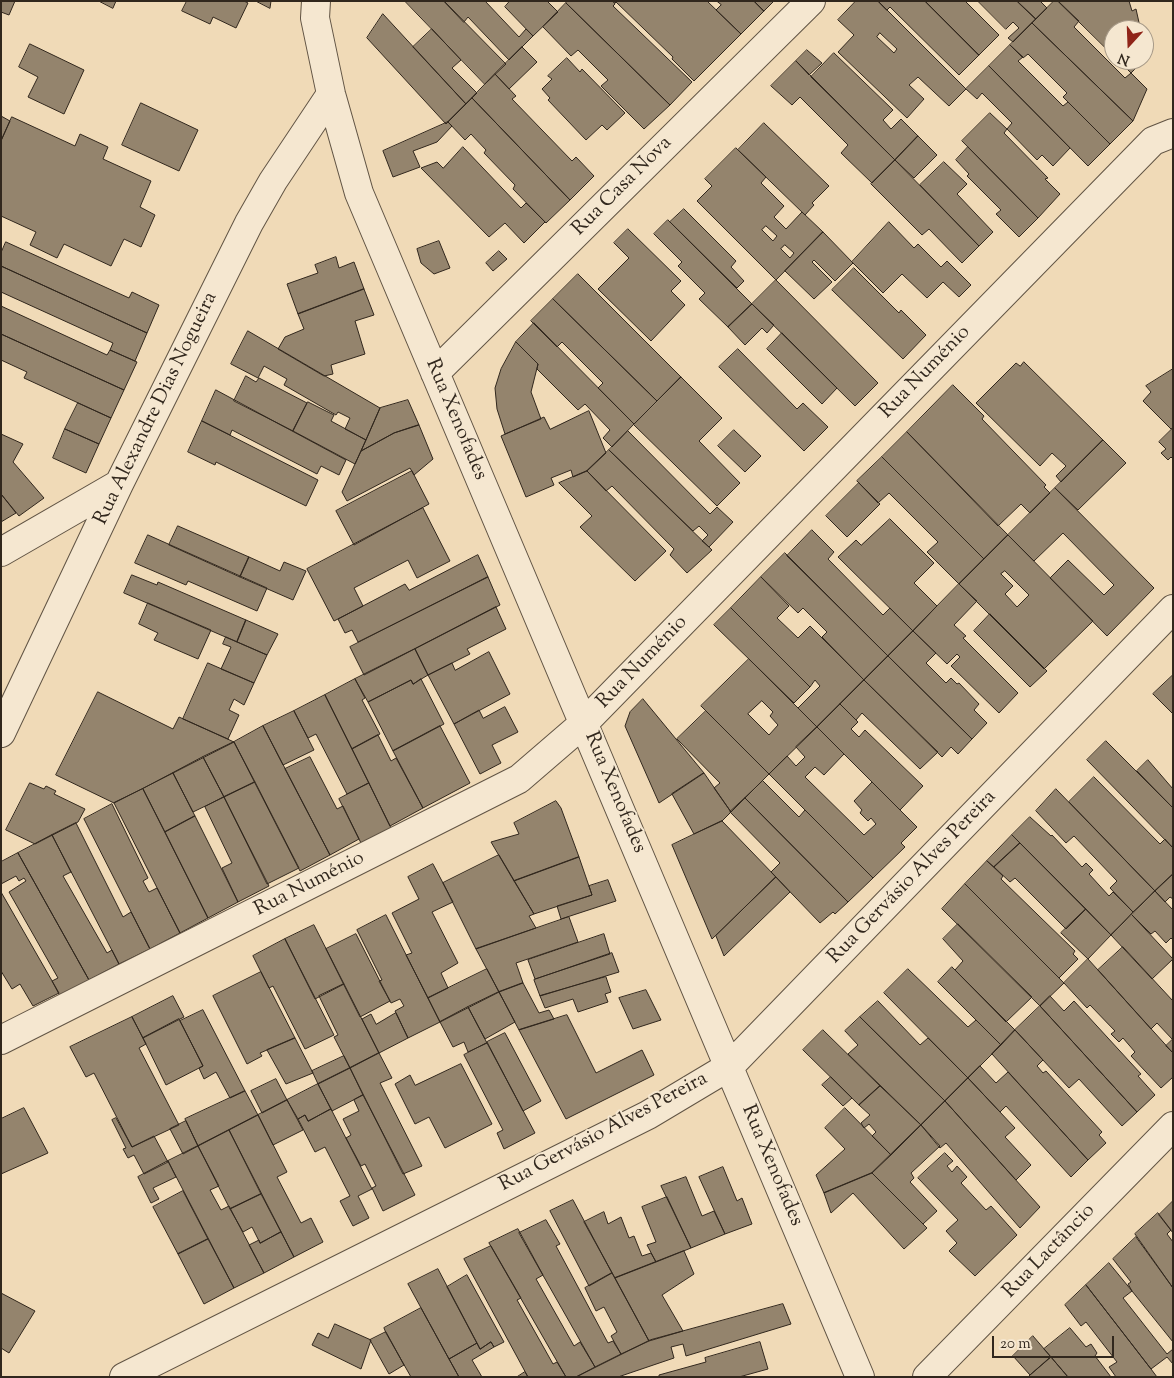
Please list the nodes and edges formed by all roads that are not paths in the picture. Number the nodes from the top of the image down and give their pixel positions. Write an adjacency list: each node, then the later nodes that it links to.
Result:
1 (811, 1): 5 (street, Rua Casa Nova)
2 (320, 7): 3 (street, Rua Xenofades)
3 (331, 94): 5 (street, Rua Xenofades); 6 (street, Rua Alexandre Dias Nogueira)
4 (1173, 133): 9 (street, Rua Numénio)
5 (435, 373): 9 (street, Rua Xenofades)
6 (119, 484): 7 (street); 10 (street, Rua Alexandre Dias Nogueira)
7 (1, 552)
8 (1173, 609): 12 (street, Rua Gervásio Alves Pereira)
9 (584, 723): 11 (street, Rua Numénio); 12 (street, Rua Xenofades)
10 (1, 733)
11 (1, 1040)
12 (730, 1066): 14 (street, Rua Gervásio Alves Pereira); 15 (street, Rua Xenofades)
13 (1173, 1126): 16 (street, Rua Lactâncio)
14 (124, 1377)
15 (860, 1377)
16 (927, 1377)

